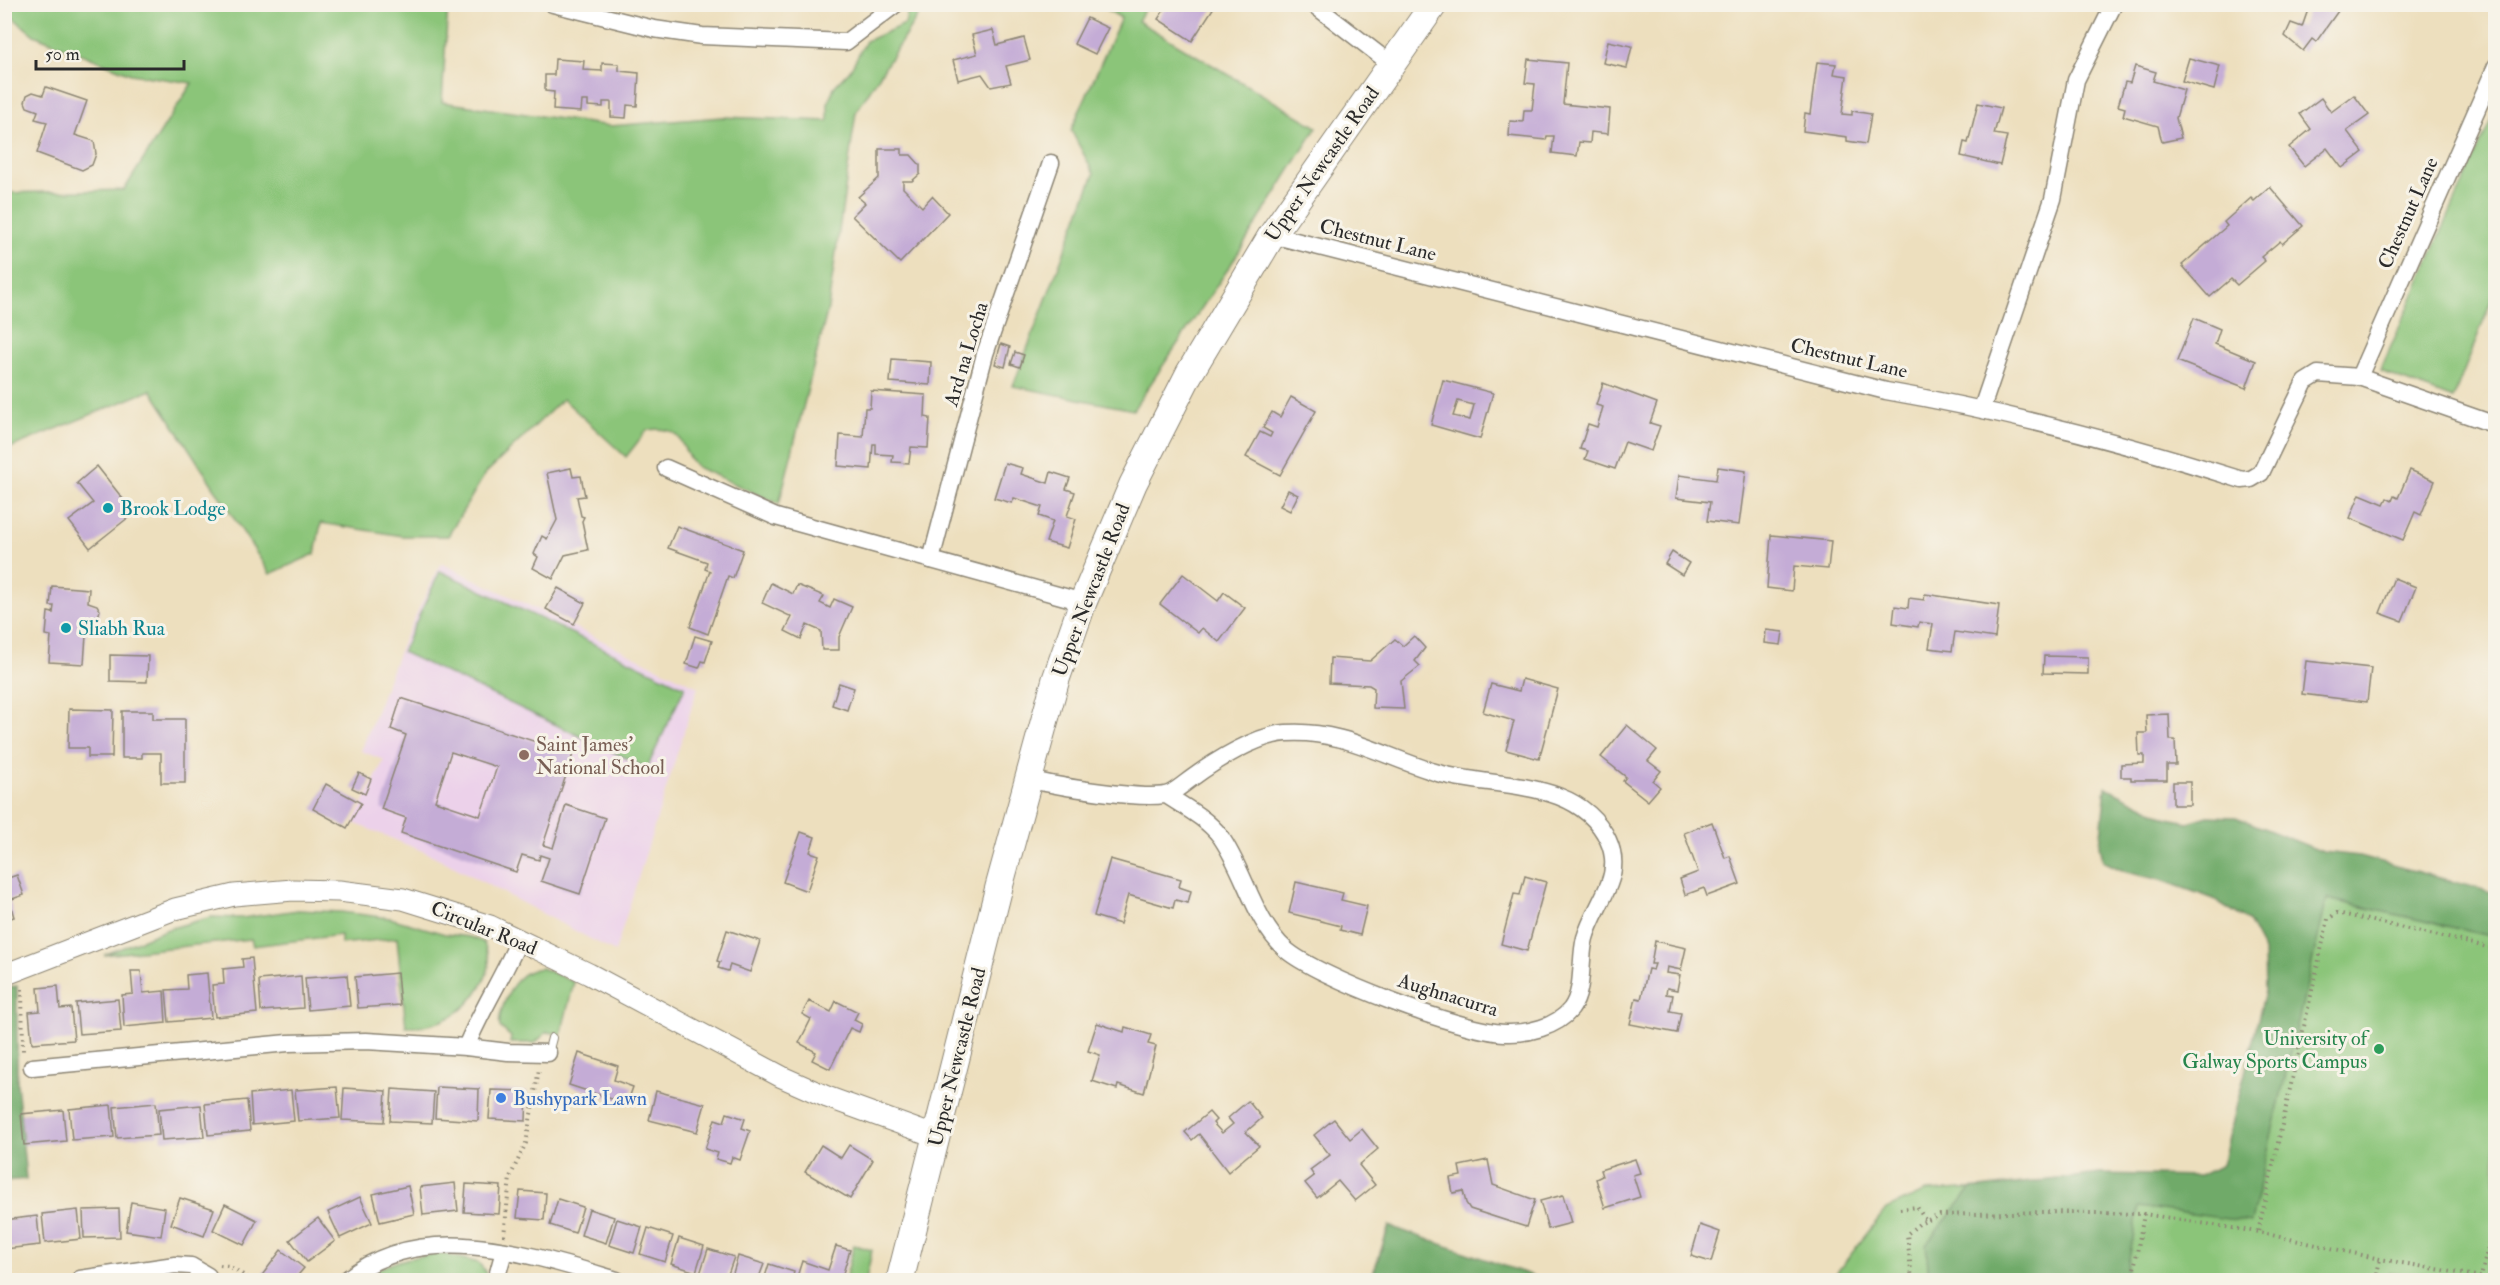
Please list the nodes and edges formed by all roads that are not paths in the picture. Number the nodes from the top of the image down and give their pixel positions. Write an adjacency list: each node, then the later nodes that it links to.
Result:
1 (553, 4): 2 (street)
2 (896, 4)
3 (1313, 4): 6 (street)
4 (1434, 4): 6 (main road, Upper Newcastle Road)
5 (2114, 4): 11 (street)
6 (1391, 64): 9 (main road, Upper Newcastle Road)
7 (2496, 66): 10 (street, Chestnut Lane)
8 (1051, 163): 14 (street, Ard na Locha)
9 (1272, 235): 11 (street, Chestnut Lane); 15 (main road, Upper Newcastle Road)
10 (2359, 377): 11 (street, Chestnut Lane); 12 (street, Chestnut Lane)
11 (1982, 408)
12 (2496, 425)
13 (666, 468): 14 (street)
14 (931, 560): 15 (street)
15 (1083, 602): 16 (main road, Upper Newcastle Road)
16 (1028, 779): 17 (street); 23 (main road, Upper Newcastle Road)
17 (1168, 796): 17 (street, Aughnacurra)
18 (519, 940): 19 (street, Circular Road); 20 (street); 23 (street, Circular Road)
19 (13, 973)
20 (466, 1047): 21 (street); 22 (street)
21 (547, 1048)
22 (32, 1067)
23 (937, 1137): 30 (main road, Upper Newcastle Road)
24 (504, 1251): 27 (street); 28 (street); 29 (street)
25 (207, 1278): 26 (street)
26 (75, 1280)
27 (346, 1281)
28 (496, 1281)
29 (617, 1281)
30 (900, 1281)

